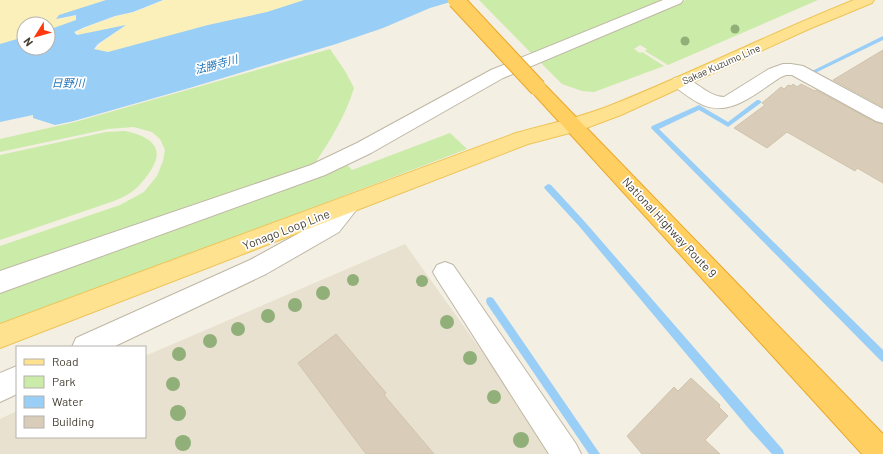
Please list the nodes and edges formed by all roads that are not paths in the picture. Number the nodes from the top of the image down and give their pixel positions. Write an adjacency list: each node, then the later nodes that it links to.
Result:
1 (456, 0): 6 (highway, National Highway Route 9, bridge)
2 (676, 0): 9 (street)
3 (867, 0): 4 (main road, Sakae Kuzumo Line)
4 (680, 82): 5 (street); 6 (main road, Sakae Kuzumo Line)
5 (883, 117)
6 (574, 125): 7 (main road, Yonago Loop Line); 15 (highway, National Highway Route 9)
7 (350, 204): 10 (main road, Yonago Loop Line); 11 (street)
8 (445, 272): 14 (street)
9 (0, 282)
10 (0, 336)
11 (87, 346)
12 (16, 380): 13 (street)
13 (0, 388)
14 (566, 454)
15 (882, 454)

